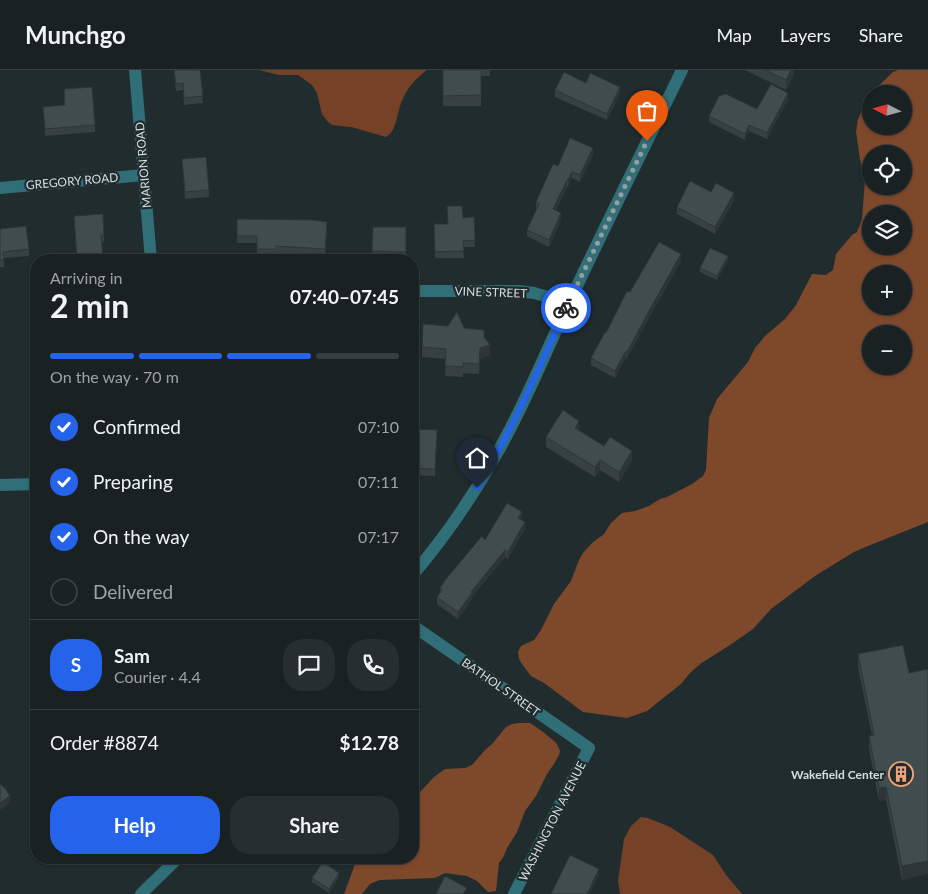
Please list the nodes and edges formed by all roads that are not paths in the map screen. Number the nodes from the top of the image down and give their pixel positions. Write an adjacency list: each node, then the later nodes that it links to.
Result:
1 (135, 70): 3 (street, MARION ROAD)
2 (682, 70): 7 (street)
3 (144, 174): 4 (street, GREGORY ROAD); 5 (street, MARION ROAD)
4 (0, 188)
5 (151, 254)
6 (419, 291): 7 (street, VINE STREET)
7 (569, 303): 10 (street)
8 (30, 484): 9 (street)
9 (0, 485)
10 (419, 567)
11 (419, 630): 12 (street, BATHOL STREET)
12 (589, 748): 15 (street, WASHINGTON AVENUE)
13 (172, 864): 14 (street)
14 (141, 894)
15 (514, 894)

